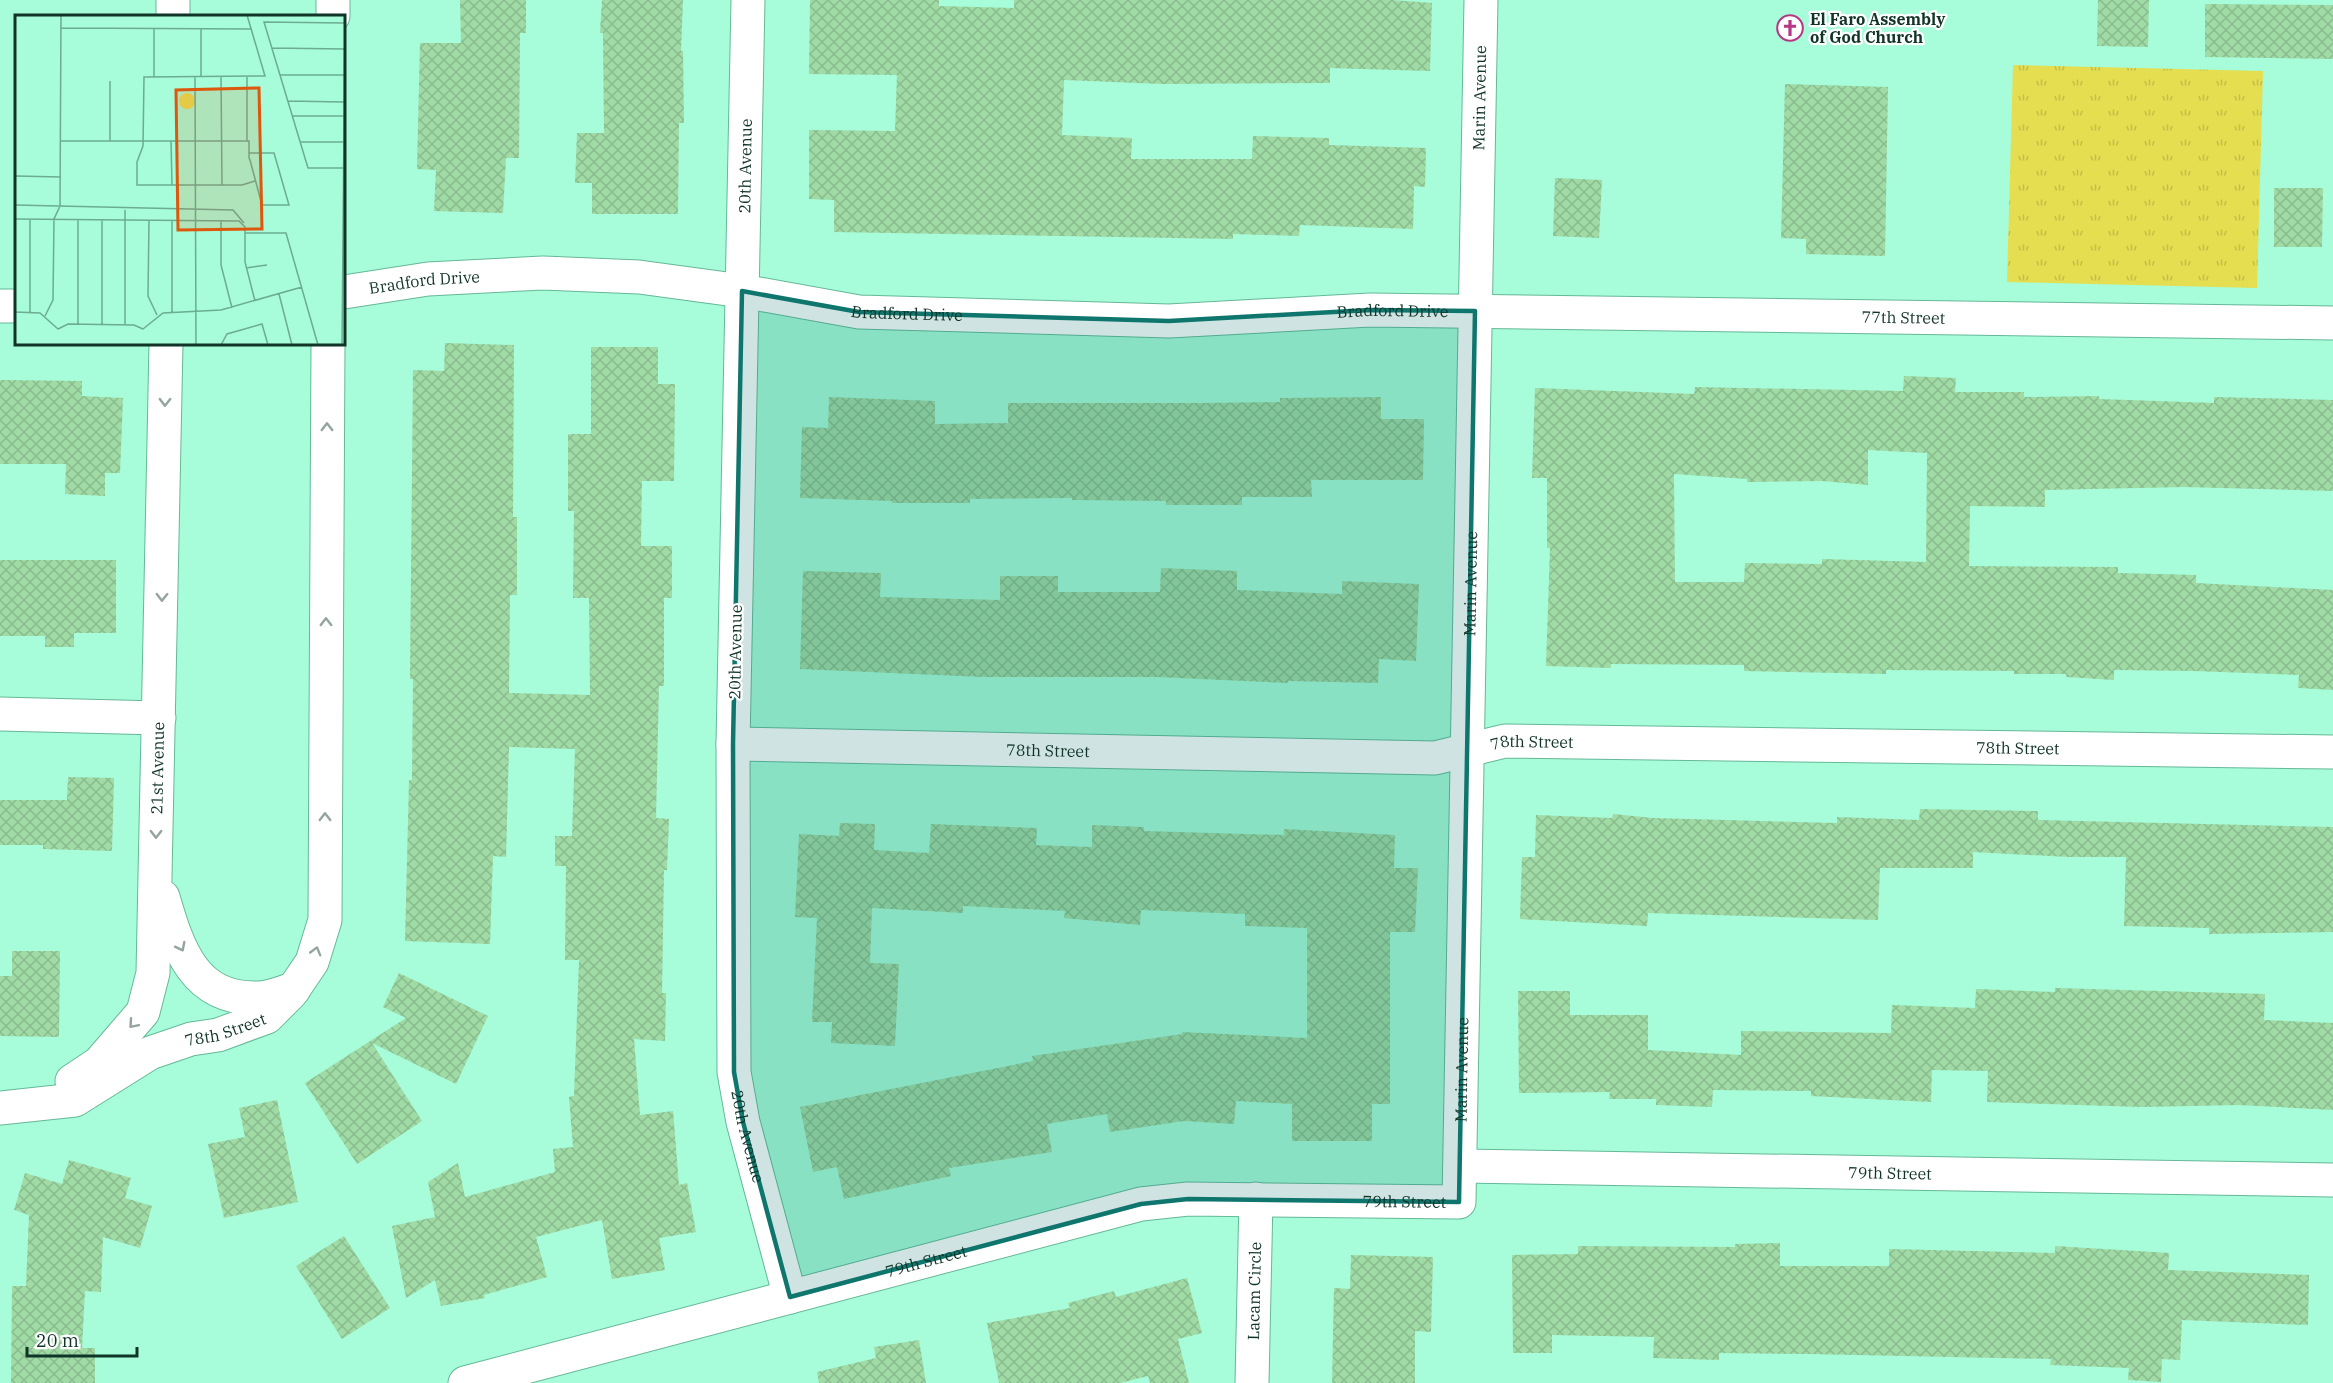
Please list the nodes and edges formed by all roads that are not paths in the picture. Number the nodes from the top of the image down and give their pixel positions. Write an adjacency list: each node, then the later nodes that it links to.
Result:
1 (748, 0): 3 (street, 20th Avenue)
2 (1481, 0): 5 (street, Marin Avenue)
3 (742, 291): 4 (street, Bradford Drive); 5 (street, Bradford Drive); 11 (street, 20th Avenue)
4 (345, 292)
5 (1475, 311): 6 (street, 77th Street); 12 (street, Marin Avenue)
6 (2333, 323)
7 (166, 345): 10 (street, 21st Avenue, one-way to 10)
8 (328, 345): 15 (street, 78th Street, one-way to 8)
9 (0, 714): 10 (street)
10 (159, 718): 14 (street, 21st Avenue, one-way to 14)
11 (733, 744): 12 (street, 78th Street); 21 (street, 20th Avenue)
12 (1468, 750): 13 (street, 78th Street); 18 (street, Marin Avenue)
13 (2333, 752)
14 (155, 872): 15 (street, one-way to 15); 16 (street, 21st Avenue, one-way to 16)
15 (294, 989): 16 (street, 78th Street)
16 (38, 1104): 17 (street, 21st Avenue)
17 (0, 1108)
18 (1460, 1166): 19 (street, 79th Street); 20 (street, 79th Street)
19 (2333, 1180)
20 (1256, 1199): 21 (street, 79th Street); 23 (street, Lacam Circle)
21 (790, 1297): 22 (street, 79th Street)
22 (465, 1383)
23 (1252, 1383)

